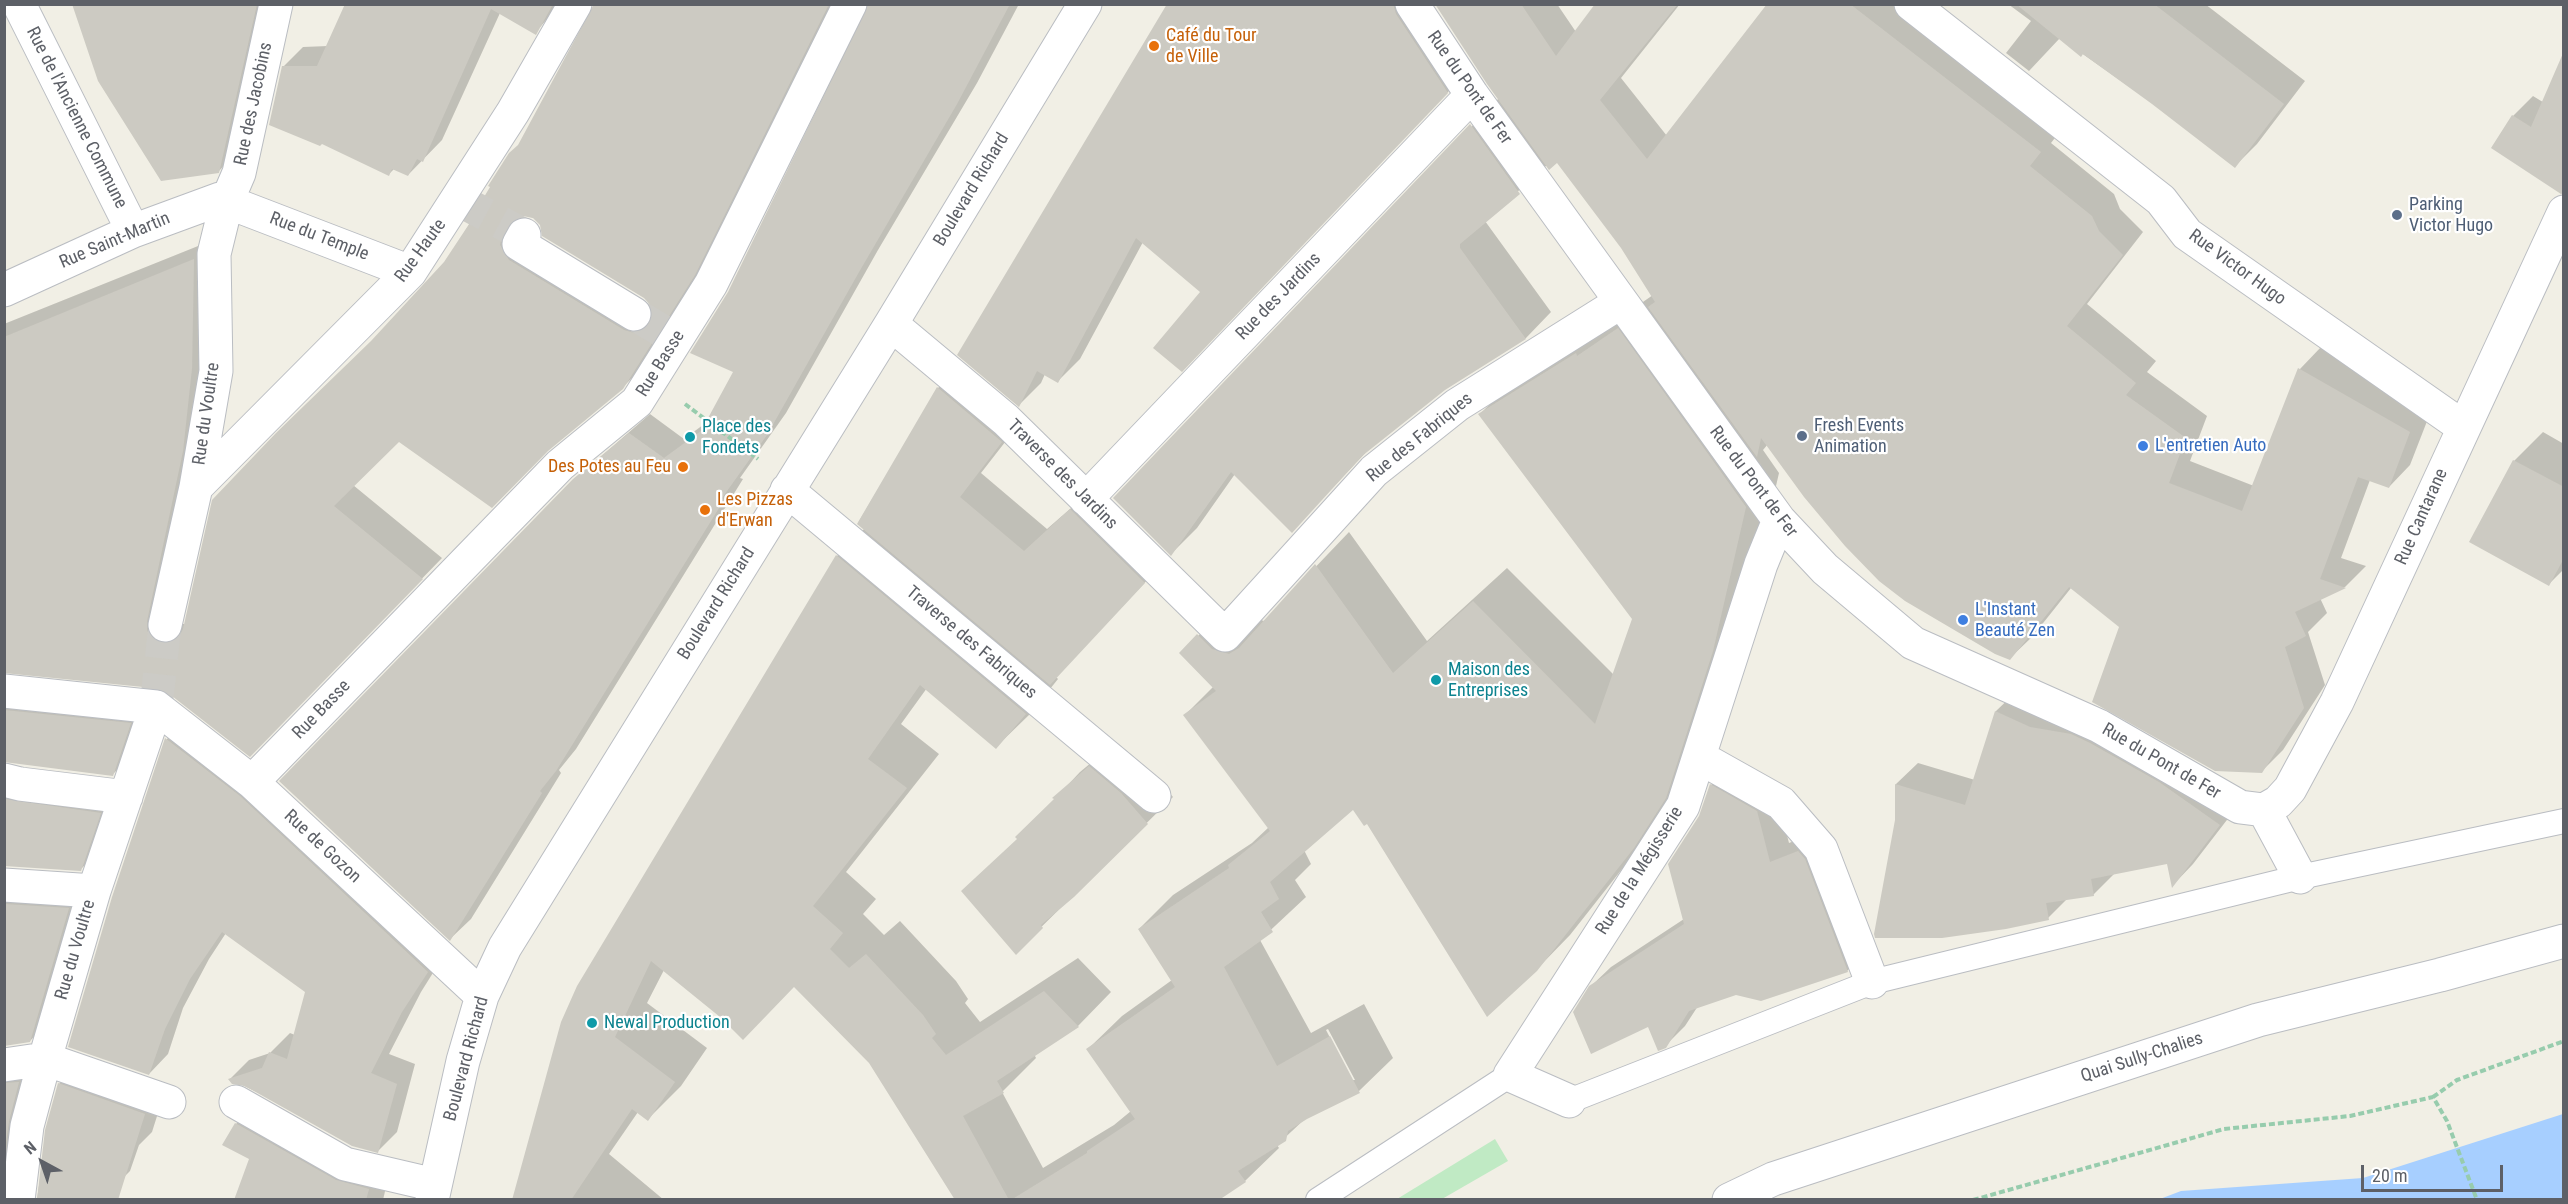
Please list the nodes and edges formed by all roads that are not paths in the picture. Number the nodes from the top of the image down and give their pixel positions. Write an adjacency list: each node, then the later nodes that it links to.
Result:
1 (19, 4): 11 (street, Rue de l'Ancienne Commune)
2 (276, 4): 9 (street, Rue des Jacobins)
3 (575, 4): 13 (street, Rue Haute)
4 (850, 4): 29 (street, Rue Basse)
5 (1085, 4): 17 (street, Boulevard Richard)
6 (1412, 4): 8 (street, Rue du Pont de Fer)
7 (1911, 4): 18 (street, Rue Victor Hugo)
8 (1472, 95): 15 (street, Rue du Pont de Fer); 21 (street, Rue des Jardins)
9 (227, 201): 11 (street, Rue Saint-Martin); 13 (street, Rue du Temple); 19 (street, Rue du Voultre)
10 (2564, 212): 18 (street, Rue Cantarane)
11 (133, 231): 14 (street, Rue Saint-Martin)
12 (524, 235): 16 (street)
13 (410, 272): 19 (street, Rue Haute)
14 (4, 290)
15 (1621, 302): 22 (street, Rue du Pont de Fer); 24 (street, Rue des Fabriques)
16 (634, 314)
17 (891, 324): 20 (street, Boulevard Richard); 21 (street, Traverse des Jardins)
18 (2463, 427): 32 (street, Rue Cantarane)
19 (196, 487): 23 (street, Rue du Voultre)
20 (787, 490): 30 (street, Traverse des Fabriques); 39 (street, Boulevard Richard)
21 (1086, 499): 24 (street, Traverse des Jardins)
22 (1779, 520): 27 (street, Rue de la Mégisserie); 32 (street, Rue du Pont de Fer)
23 (165, 625)
24 (1225, 635)
25 (4, 691): 26 (street)
26 (156, 707): 29 (street, Rue de Gozon); 31 (street, Rue du Voultre)
27 (1699, 757): 38 (street); 42 (street, Rue de la Mégisserie)
28 (4, 780): 31 (street)
29 (252, 782): 39 (street, Rue de Gozon)
30 (1154, 796)
31 (126, 797): 36 (street, Rue du Voultre)
32 (2264, 810): 34 (street)
33 (2564, 821): 34 (lane)
34 (2300, 877): 38 (lane)
35 (4, 885): 36 (street)
36 (94, 891): 40 (street, Rue du Voultre)
37 (2564, 942): 49 (street, Quai Sully-Chalies)
38 (1872, 982): 43 (lane)
39 (482, 996): 46 (street, Boulevard Richard)
40 (45, 1059): 41 (street); 44 (street); 47 (street, Rue du Voultre)
41 (4, 1065)
42 (1510, 1075): 43 (street); 48 (lane)
43 (1569, 1101)
44 (169, 1102)
45 (236, 1102): 46 (street)
46 (434, 1192)
47 (18, 1200)
48 (1318, 1200)
49 (1729, 1200)

